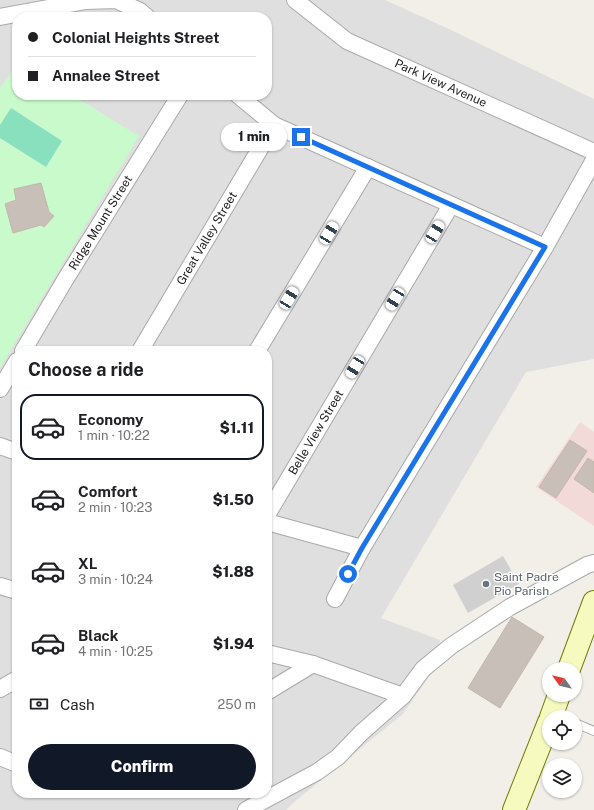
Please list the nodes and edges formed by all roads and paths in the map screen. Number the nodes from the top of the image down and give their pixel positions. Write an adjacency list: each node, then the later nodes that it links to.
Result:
1 (295, 0): 9 (street, Park View Avenue)
2 (27, 12): 3 (street)
3 (141, 12)
4 (12, 15): 5 (street)
5 (0, 17)
6 (177, 100): 14 (street, Ridge Mount Street)
7 (244, 100): 8 (street)
8 (274, 125): 11 (street); 15 (street, Great Valley Street)
9 (594, 152)
10 (594, 160): 13 (street)
11 (368, 167): 12 (street); 16 (street)
12 (451, 205): 13 (street); 21 (street, Belle View Street)
13 (545, 247): 23 (street)
14 (26, 346)
15 (143, 346)
16 (260, 346)
17 (12, 369): 18 (street)
18 (0, 389)
19 (0, 446): 20 (street)
20 (12, 450)
21 (272, 507)
22 (272, 523): 23 (street)
23 (362, 548): 27 (street)
24 (594, 563): 35 (street)
25 (0, 586): 26 (street)
26 (12, 590)
27 (335, 599)
28 (594, 602): 30 (main road)
29 (272, 654): 31 (street)
30 (572, 662)
31 (313, 664): 34 (street); 35 (street)
32 (12, 682): 33 (street)
33 (0, 688)
34 (272, 689)
35 (403, 696): 41 (street)
36 (582, 726): 37 (lane)
37 (594, 731)
38 (542, 741): 44 (main road)
39 (0, 757): 40 (street)
40 (12, 762)
41 (272, 796)
42 (268, 798): 43 (street)
43 (246, 810)
44 (514, 810)

